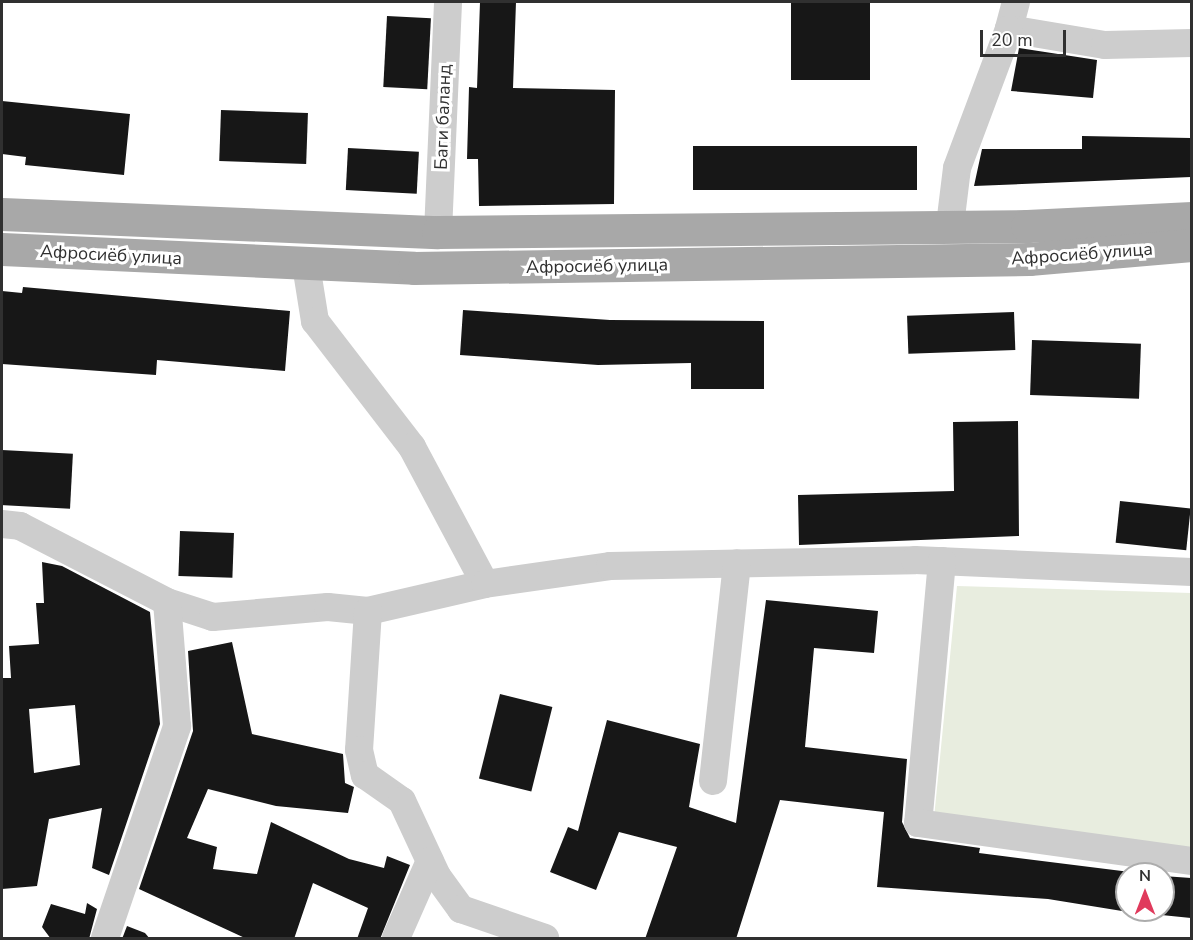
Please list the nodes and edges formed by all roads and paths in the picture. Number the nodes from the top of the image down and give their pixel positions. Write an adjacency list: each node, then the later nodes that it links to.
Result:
1 (448, 2): 8 (street, Баги баланд)
2 (1016, 2): 3 (street)
3 (1009, 28): 4 (street); 7 (street)
4 (1191, 43)
5 (6, 214): 8 (main road, Афросиёб улица); 10 (main road)
6 (1191, 218): 7 (main road, Афросиёб улица)
7 (950, 225): 8 (main road, Афросиёб улица)
8 (438, 232)
9 (1191, 245): 11 (main road, Афросиёб улица)
10 (3, 249): 11 (main road, Афросиёб улица)
11 (306, 265): 16 (street)
12 (2, 524): 17 (street)
13 (942, 561): 14 (street); 15 (street); 21 (street)
14 (737, 563): 16 (street); 19 (street)
15 (1191, 572)
16 (485, 584): 18 (street)
17 (167, 602): 18 (street); 22 (street)
18 (368, 611): 20 (street)
19 (713, 782)
20 (430, 861): 23 (street); 24 (street)
21 (1191, 861)
22 (105, 939)
23 (396, 939)
24 (544, 939)

